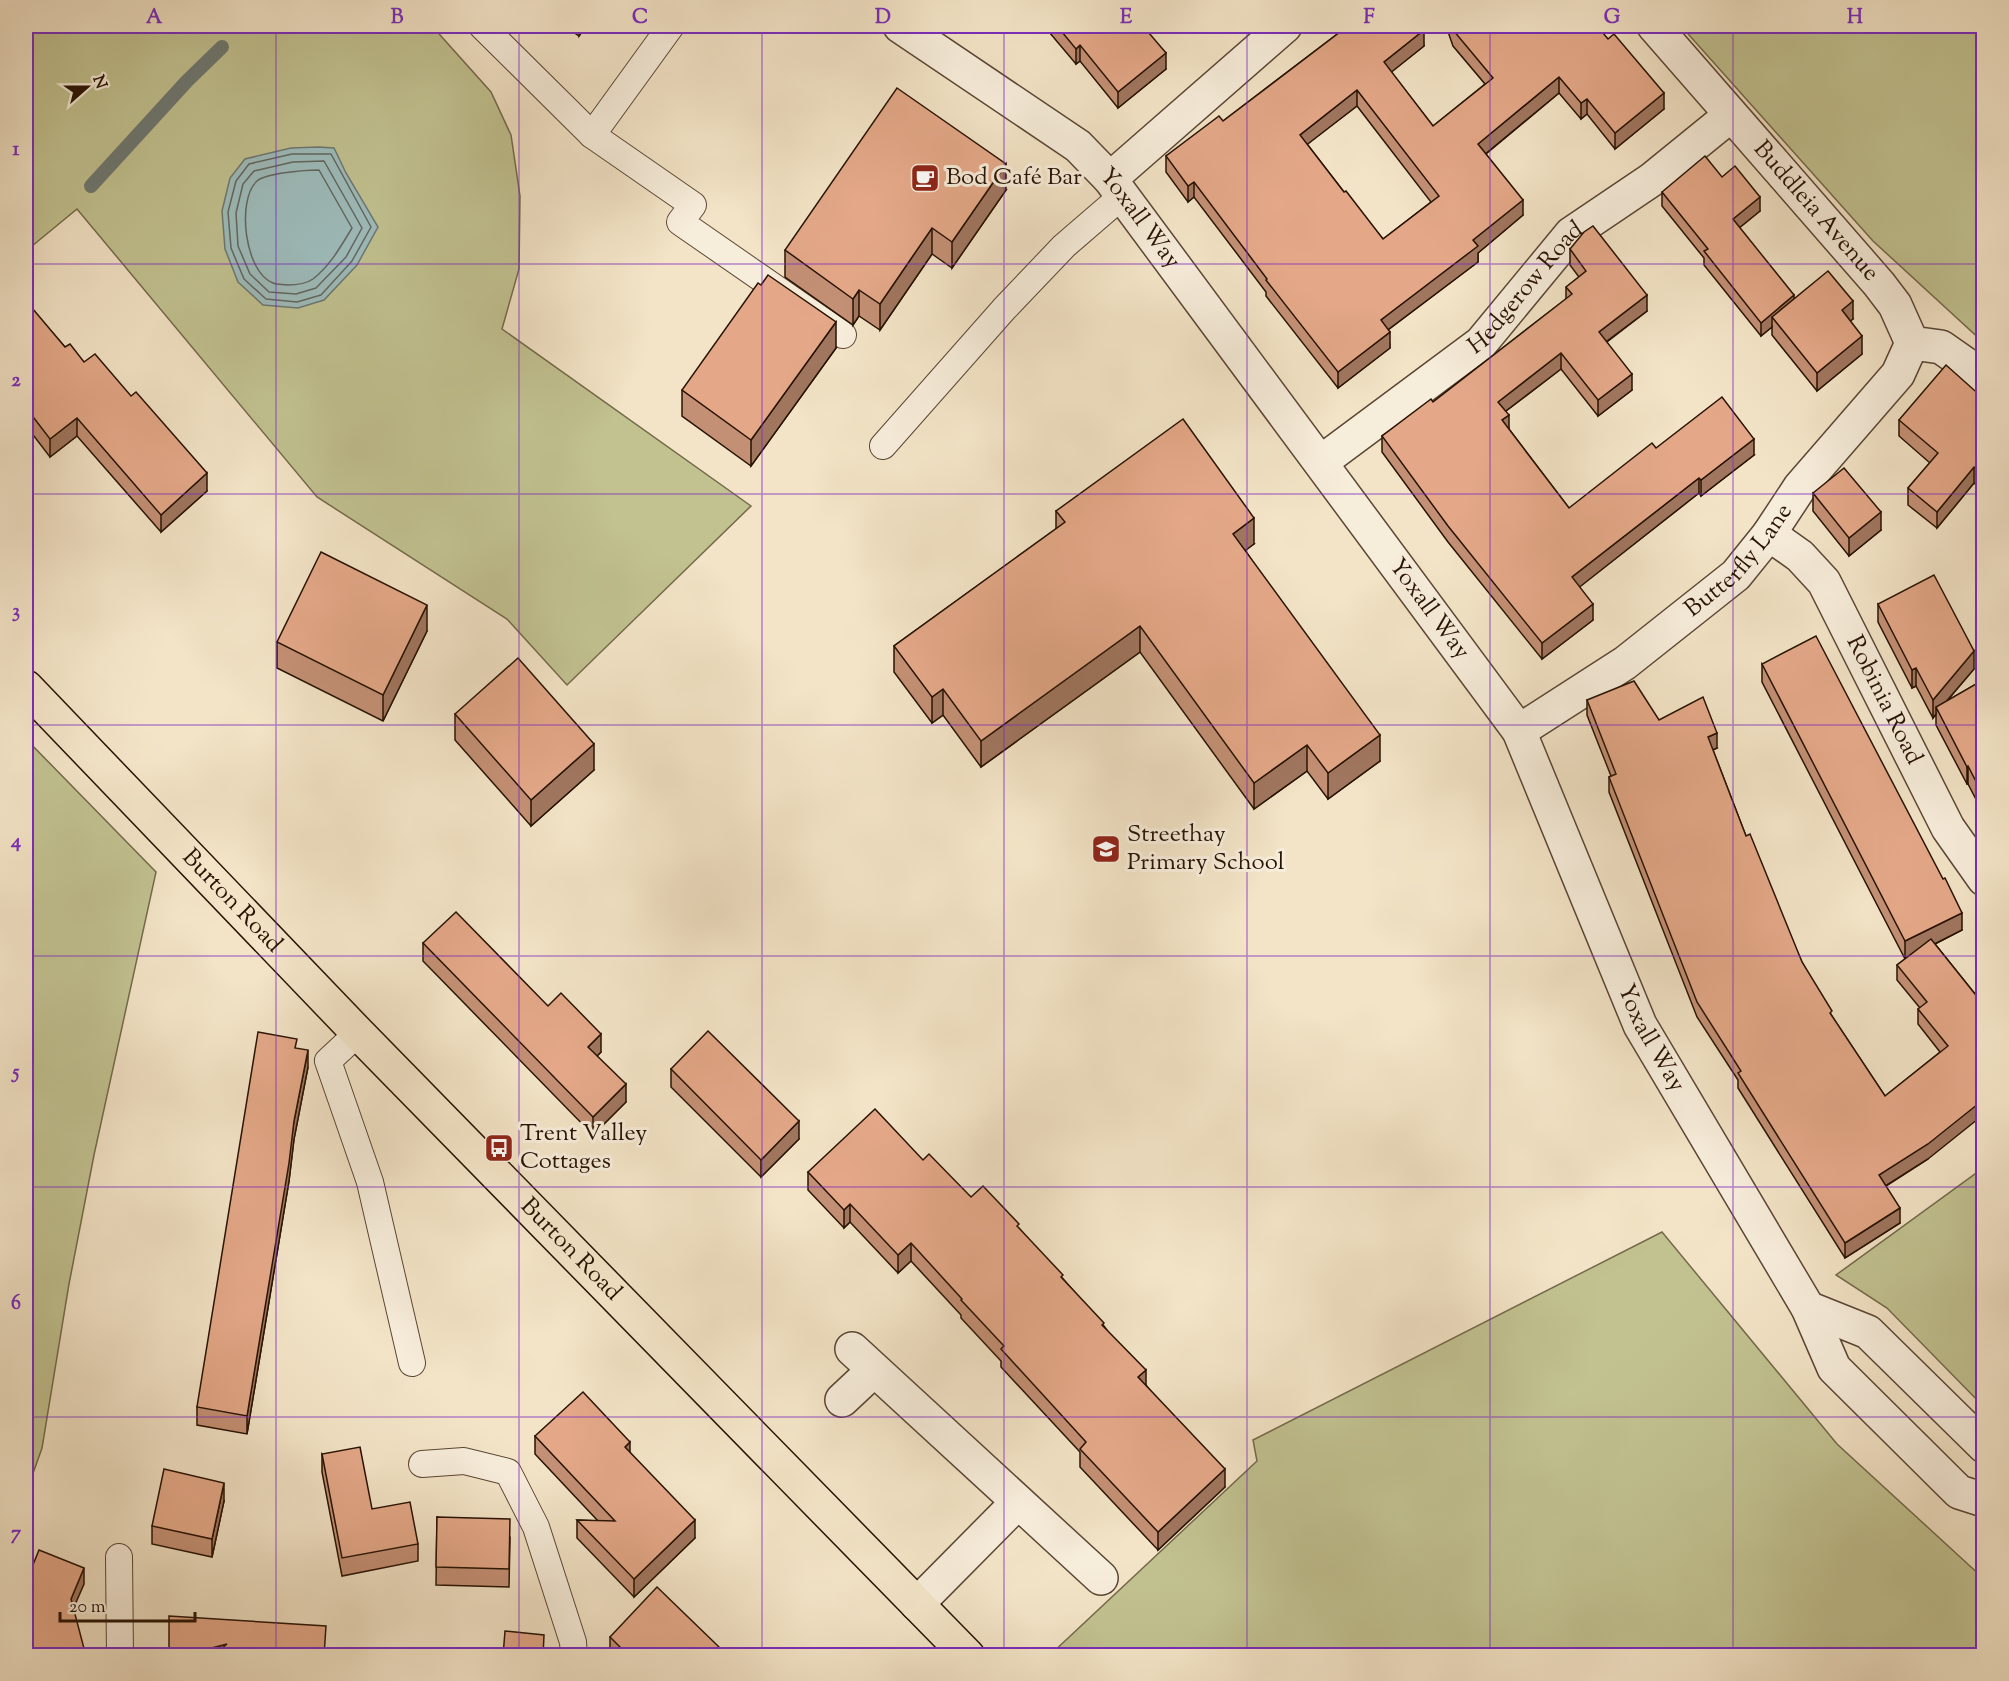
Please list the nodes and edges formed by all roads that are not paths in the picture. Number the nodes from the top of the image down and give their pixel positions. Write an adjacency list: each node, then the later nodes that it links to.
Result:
1 (482, 26): 7 (lane)
2 (671, 26): 7 (lane)
3 (1285, 26): 8 (street)
4 (1654, 26): 6 (street, Buddleia Avenue)
5 (910, 28): 8 (street, Yoxall Way)
6 (1731, 116): 10 (street, Buddleia Avenue); 13 (street, Hedgerow Road)
7 (591, 135): 9 (lane)
8 (1116, 187): 12 (lane); 13 (street, Yoxall Way)
9 (843, 335)
10 (1912, 343): 11 (street); 14 (street, Butterfly Lane)
11 (1983, 377)
12 (883, 446)
13 (1321, 462): 16 (street, Yoxall Way)
14 (1769, 534): 16 (street, Butterfly Lane); 17 (street, Robinia Road)
15 (26, 687): 18 (highway, Burton Road)
16 (1519, 731): 19 (street, Yoxall Way)
17 (1983, 879)
18 (358, 1033): 20 (lane); 28 (highway, Burton Road)
19 (1808, 1308): 22 (street); 24 (street, Yoxall Way)
20 (412, 1363)
21 (843, 1400): 25 (street)
22 (1983, 1446)
23 (422, 1464): 30 (lane)
24 (1983, 1500)
25 (1018, 1502): 27 (street); 28 (street)
26 (119, 1557): 29 (lane)
27 (1101, 1578)
28 (917, 1604): 31 (highway, Burton Road)
29 (120, 1656)
30 (574, 1656)
31 (968, 1656)

